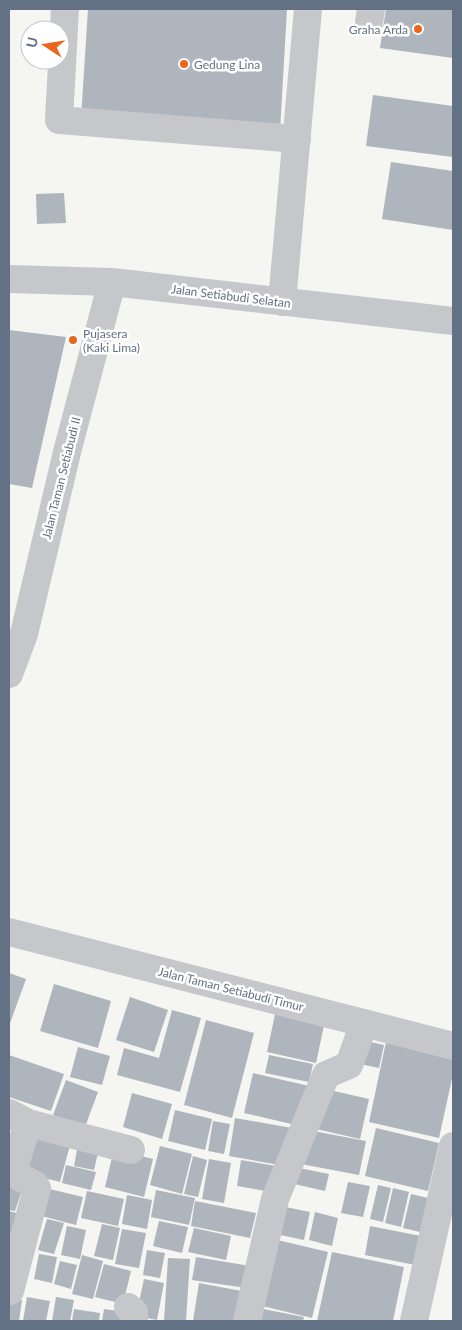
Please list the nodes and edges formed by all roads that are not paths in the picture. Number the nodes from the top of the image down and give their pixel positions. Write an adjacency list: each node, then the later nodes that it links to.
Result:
1 (65, 9): 3 (street)
2 (308, 9): 3 (street)
3 (297, 138): 6 (street)
4 (9, 279): 5 (street, Jalan Setiabudi Selatan)
5 (112, 282): 6 (street, Jalan Setiabudi Selatan); 8 (street, Jalan Taman Setiabudi II)
6 (282, 302): 7 (street, Jalan Setiabudi Selatan)
7 (453, 322)
8 (16, 632): 9 (street, Jalan Taman Setiabudi II)
9 (9, 674)
10 (9, 932): 11 (street, Jalan Taman Setiabudi Timur)
11 (364, 1023): 12 (street, Jalan Taman Setiabudi Timur); 17 (street)
12 (453, 1046)
13 (18, 1118): 15 (street); 16 (street)
14 (453, 1146): 18 (street)
15 (131, 1150)
16 (16, 1292)
17 (248, 1321)
18 (414, 1321)

